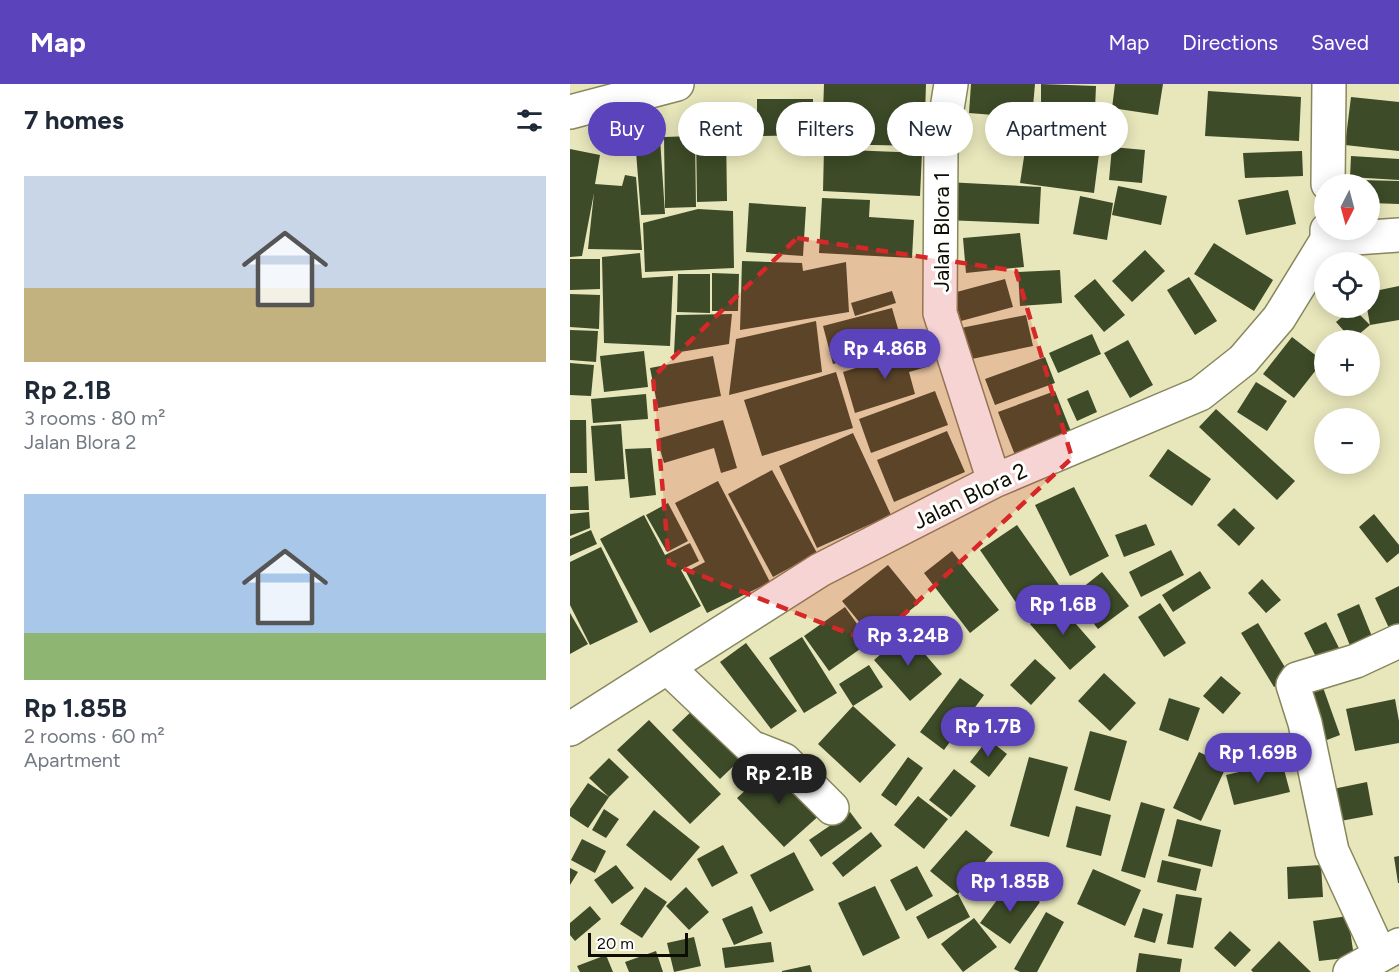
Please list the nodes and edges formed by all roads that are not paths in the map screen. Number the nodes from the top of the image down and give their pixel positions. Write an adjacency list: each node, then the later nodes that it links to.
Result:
1 (677, 84): 4 (street)
2 (951, 84): 9 (street, Jalan Blora 1)
3 (1329, 84): 5 (street)
4 (570, 112)
5 (1328, 174)
6 (1380, 235): 7 (street)
7 (1399, 235)
8 (1324, 240): 9 (street, Jalan Blora 2)
9 (994, 482): 11 (street, Jalan Blora 2)
10 (1399, 640): 14 (street)
11 (667, 667): 12 (street, Jalan Blora 2); 13 (street)
12 (571, 728)
13 (832, 808)
14 (1389, 950): 15 (street)
15 (1350, 972)

